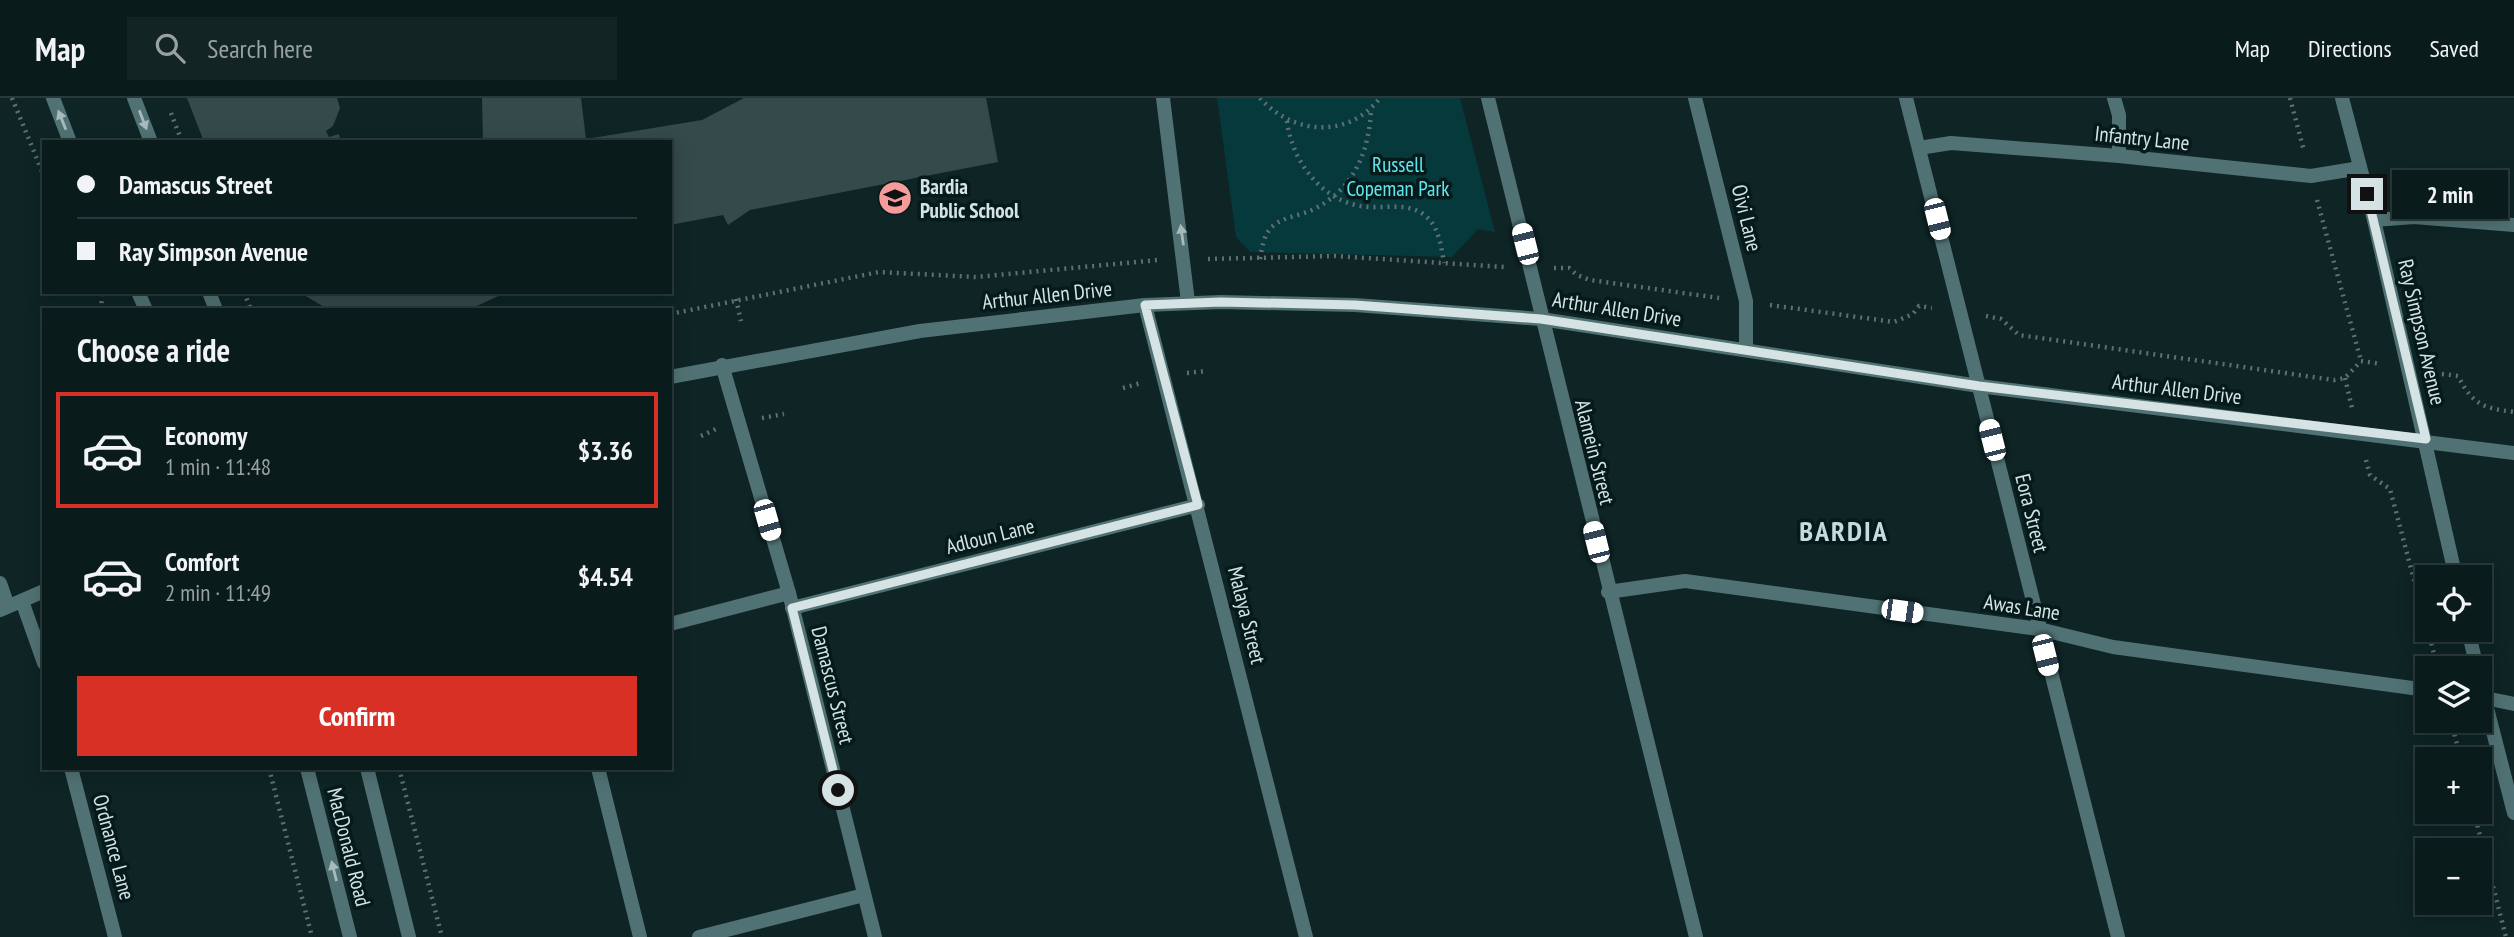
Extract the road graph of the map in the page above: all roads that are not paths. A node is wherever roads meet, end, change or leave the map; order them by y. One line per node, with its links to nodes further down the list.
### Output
1 (53, 98): 9 (street, one-way to 1)
2 (134, 98): 10 (street, one-way to 10)
3 (1163, 98): 16 (street, one-way to 3)
4 (1488, 98): 18 (street, Alamein Street)
5 (1695, 98): 19 (street, Oivi Lane)
6 (1906, 98): 11 (street, Eora Street)
7 (2114, 98): 12 (street)
8 (2342, 98): 13 (street, Ray Simpson Avenue)
9 (70, 140)
10 (150, 140)
11 (1919, 148): 12 (street, Infantry Lane); 22 (street, Eora Street)
12 (2119, 156): 13 (street, Infantry Lane)
13 (2361, 168): 14 (street, Ray Simpson Avenue)
14 (2374, 220): 15 (street); 23 (street, Ray Simpson Avenue)
15 (2514, 225)
16 (1188, 302): 17 (street, Arthur Allen Drive); 18 (street, Arthur Allen Drive)
17 (1145, 305): 20 (street, Arthur Allen Drive); 25 (street, Malaya Street)
18 (1541, 319): 19 (street, Arthur Allen Drive); 28 (street, Alamein Street)
19 (1746, 350): 22 (street, Arthur Allen Drive)
20 (722, 365): 21 (street, Arthur Allen Drive); 30 (street, Damascus Street)
21 (672, 377)
22 (1979, 386): 23 (street, Arthur Allen Drive); 33 (street, Eora Street)
23 (2426, 439): 24 (street, Arthur Allen Drive); 26 (street, Ray Simpson Avenue)
24 (2514, 453)
25 (1198, 505): 30 (street, Adloun Lane); 51 (street, Malaya Street)
26 (2453, 565)
27 (0, 583): 31 (street)
28 (1608, 592): 33 (street, Awas Lane); 52 (street, Alamein Street)
29 (42, 593): 31 (street)
30 (790, 601): 32 (street, Adloun Lane); 44 (street, Damascus Street)
31 (10, 605): 34 (street)
32 (672, 624)
33 (2039, 629): 35 (street, Awas Lane); 53 (street, Eora Street)
34 (42, 660)
35 (2415, 688)
36 (2492, 700): 37 (street)
37 (2514, 704)
38 (2492, 733): 43 (street)
39 (72, 770): 45 (street, Ordnance Lane)
40 (308, 770): 46 (street, MacDonald Road, one-way to 40)
41 (367, 770): 47 (street, MacDonald Road)
42 (598, 770): 48 (street)
43 (2514, 813)
44 (864, 895): 49 (street); 50 (street, Damascus Street)
45 (116, 937)
46 (351, 937)
47 (409, 937)
48 (640, 937)
49 (699, 937)
50 (875, 937)
51 (1306, 937)
52 (1696, 937)
53 (2118, 937)

